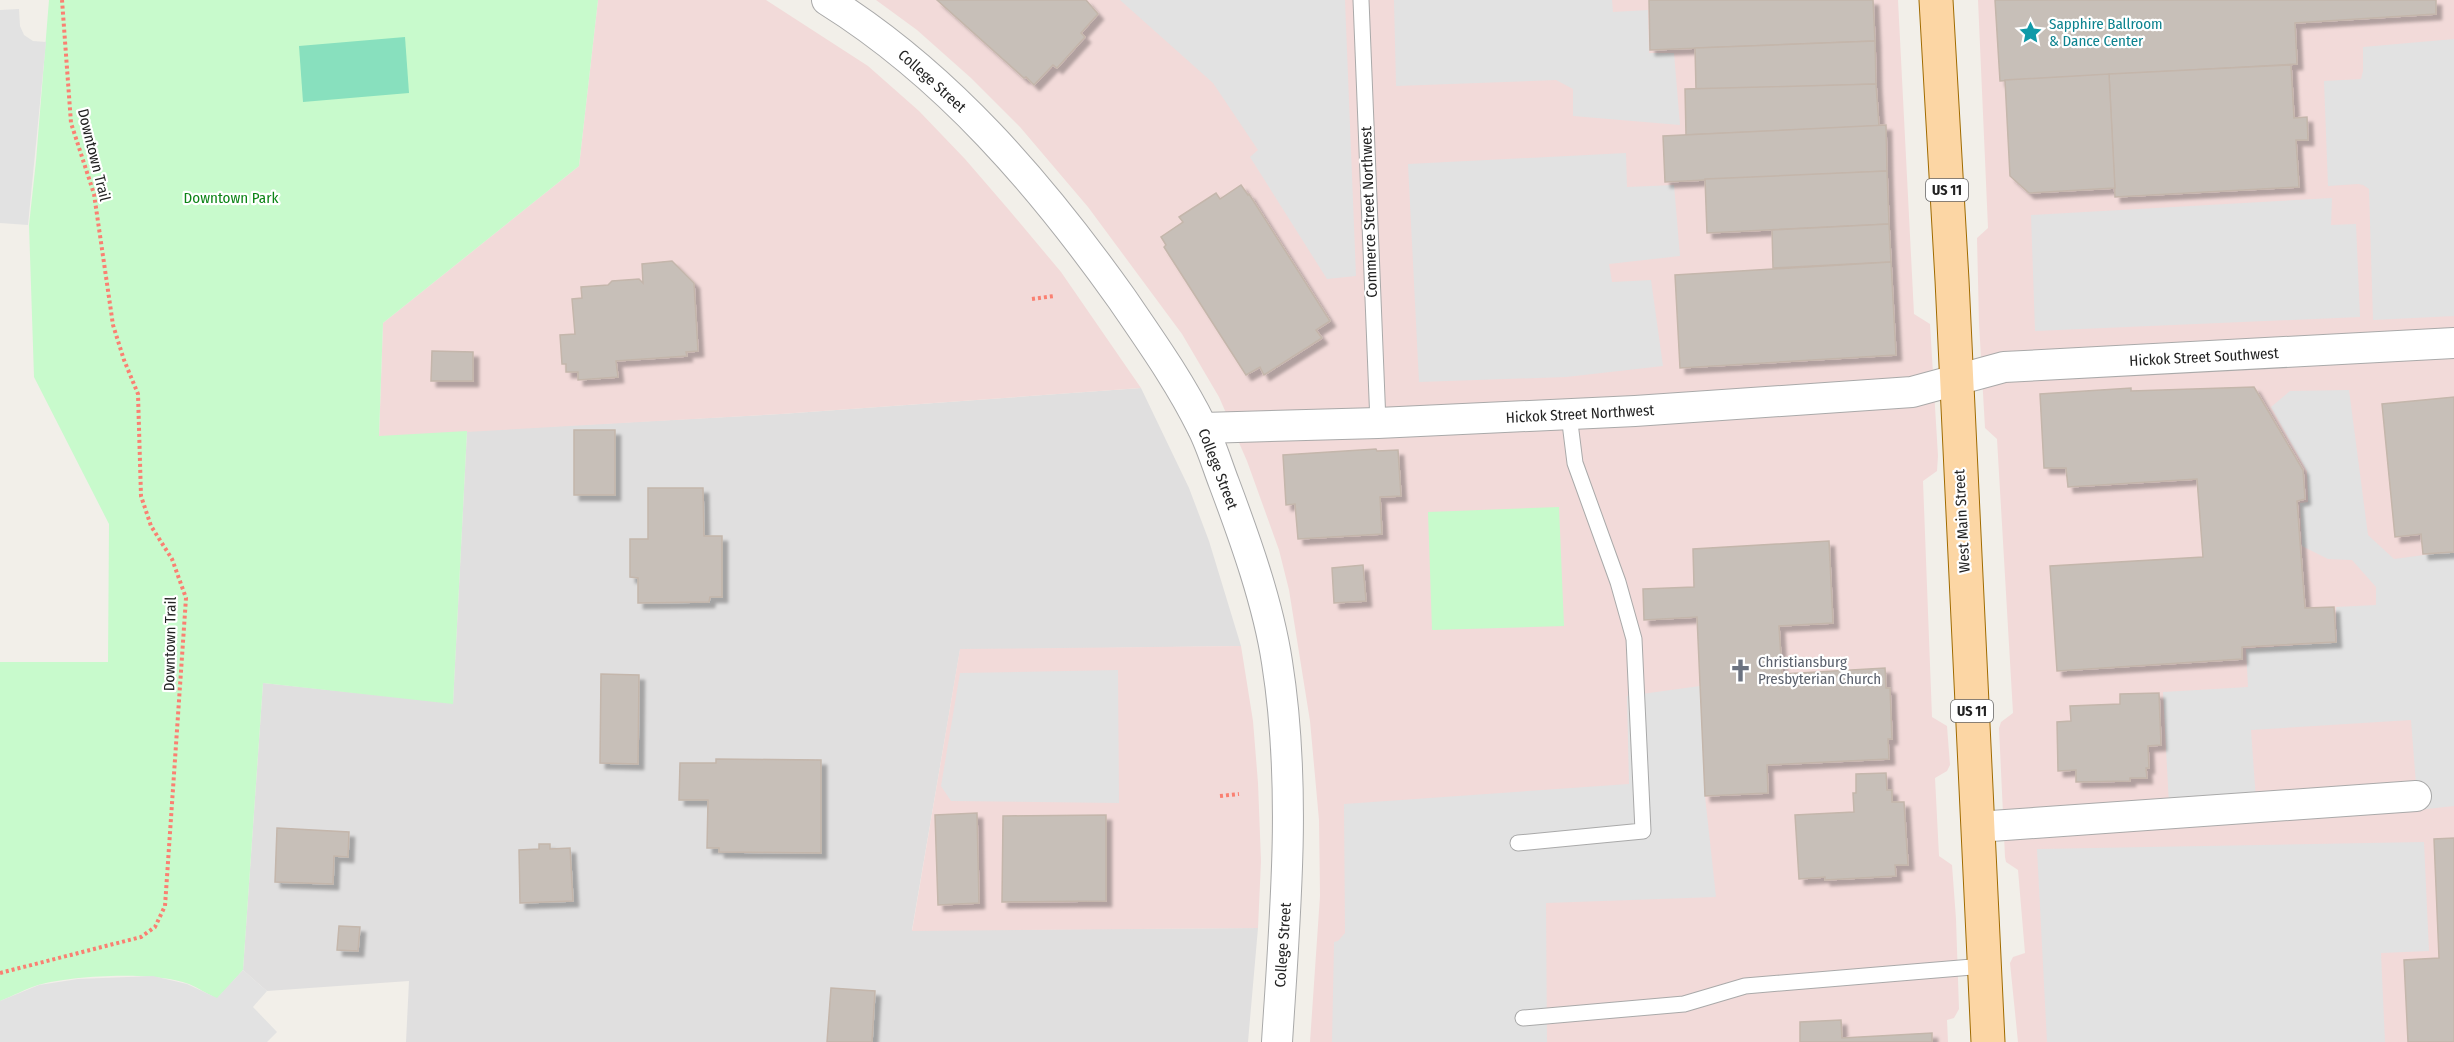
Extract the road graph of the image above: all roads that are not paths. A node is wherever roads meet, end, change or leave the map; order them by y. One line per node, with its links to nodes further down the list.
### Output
1 (827, 0): 8 (street, College Street)
2 (1361, 0): 7 (lane, Commerce Street Northwest)
3 (1935, 0): 5 (main road, West Main Street / US 11)
4 (2454, 343): 5 (street, Hickok Street Southwest)
5 (1955, 380): 6 (street, Hickok Street Northwest); 10 (main road, West Main Street / US 11)
6 (1569, 415): 7 (street, Hickok Street Northwest); 11 (lane)
7 (1378, 423): 8 (street, Hickok Street Northwest)
8 (1203, 428): 14 (street, College Street)
9 (2416, 796): 10 (street)
10 (1977, 827): 12 (main road, West Main Street / US 11)
11 (1518, 843)
12 (1984, 966): 13 (lane); 15 (main road, West Main Street / US 11)
13 (1523, 1018)
14 (1277, 1042)
15 (1988, 1042)

